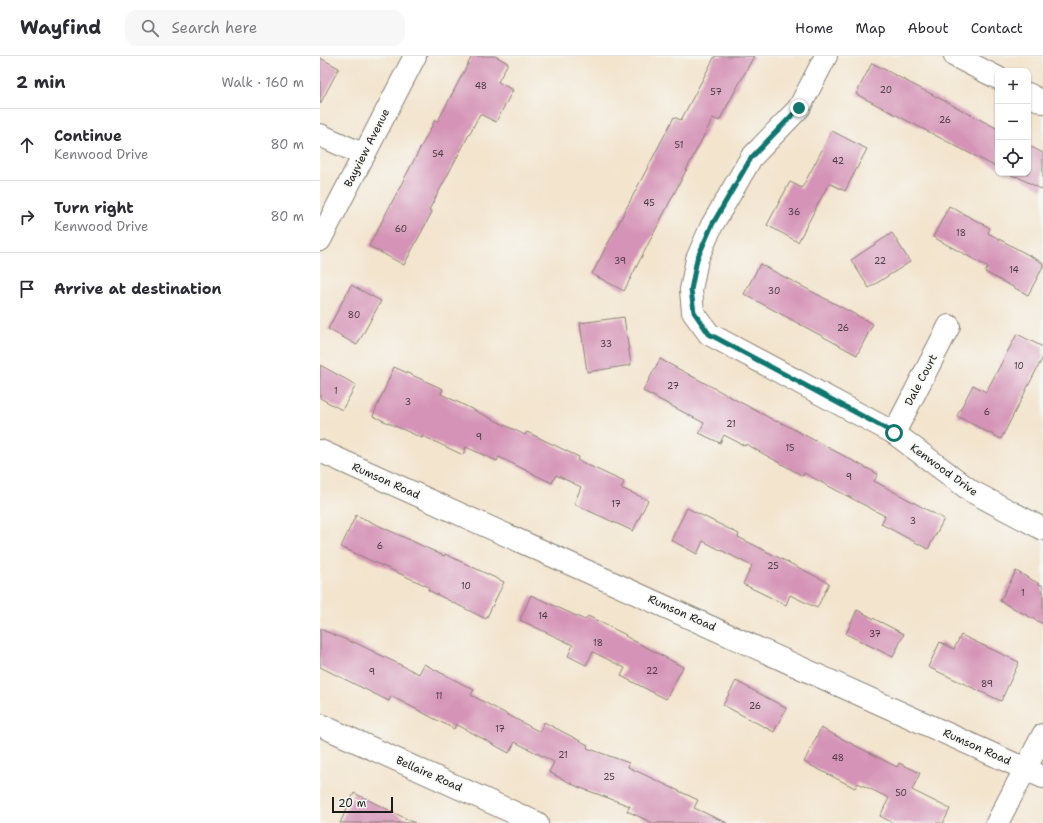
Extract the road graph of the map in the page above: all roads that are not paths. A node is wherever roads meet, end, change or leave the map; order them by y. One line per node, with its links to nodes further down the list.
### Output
1 (415, 56): 8 (street, Bayview Avenue)
2 (826, 56): 11 (street, Kenwood Drive)
3 (955, 56): 4 (street)
4 (995, 76)
5 (1031, 96): 6 (street)
6 (1043, 102)
7 (320, 135): 8 (street)
8 (364, 155): 9 (street, Bayview Avenue)
9 (320, 240)
10 (949, 326): 11 (street, Dale Court)
11 (894, 433): 13 (street, Kenwood Drive)
12 (320, 451): 16 (street, Rumson Road)
13 (1043, 529)
14 (320, 725): 17 (street, Bellaire Road)
15 (1043, 735): 16 (street)
16 (1034, 773): 18 (street)
17 (537, 823)
18 (997, 823)

